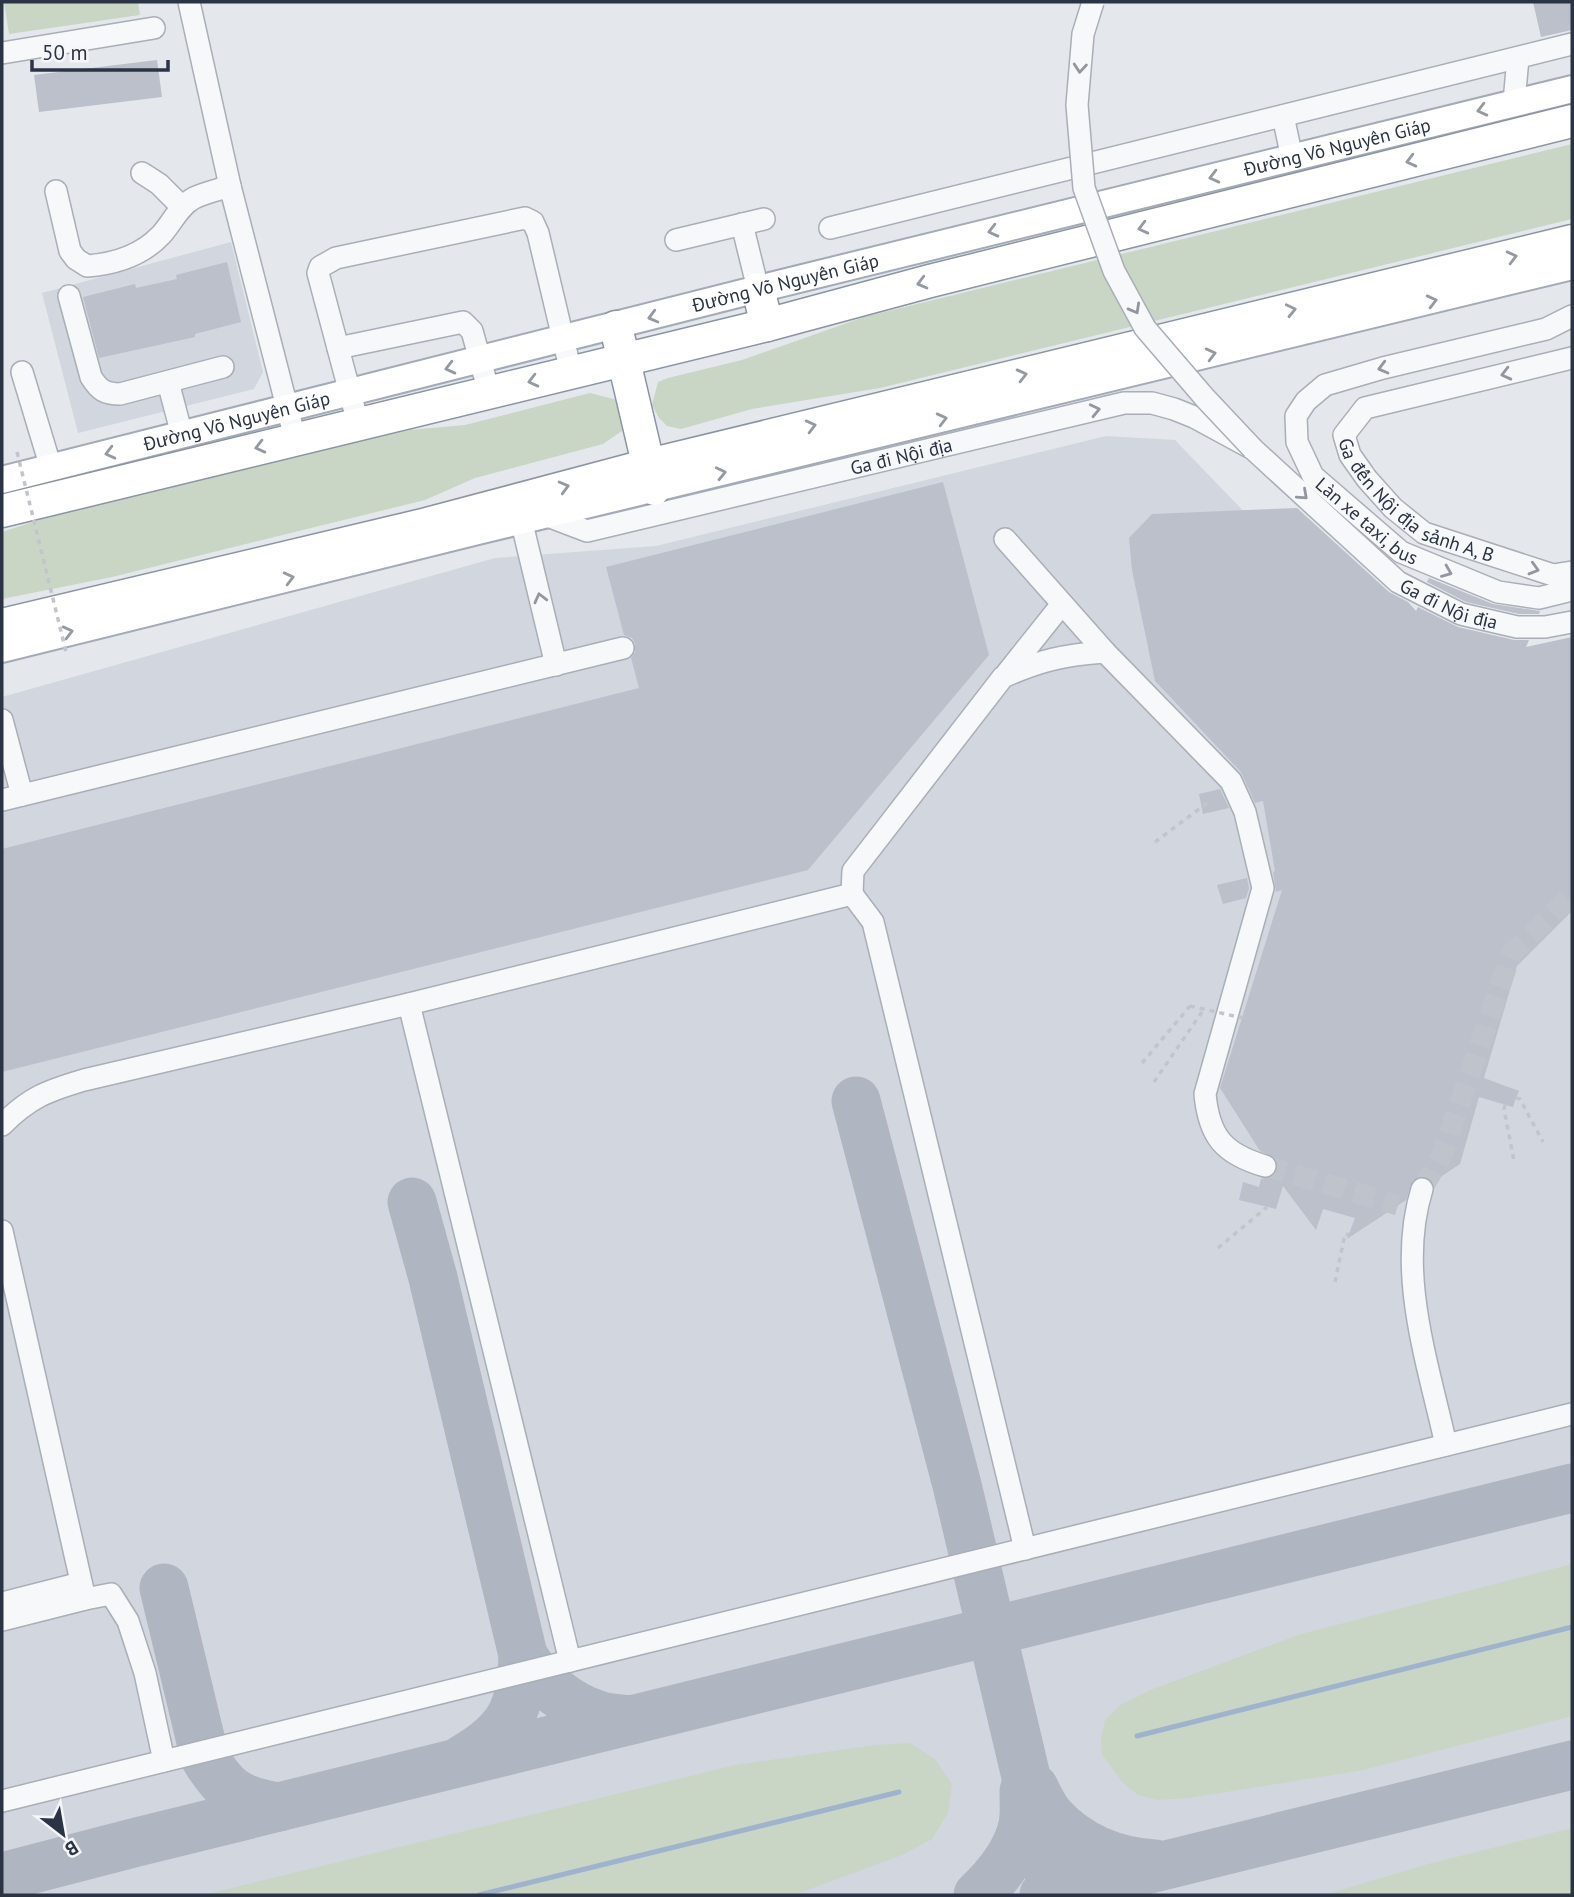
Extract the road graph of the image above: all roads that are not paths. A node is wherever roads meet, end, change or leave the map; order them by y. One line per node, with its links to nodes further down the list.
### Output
1 (189, 2): 13 (lane)
2 (1093, 2): 43 (lane, Ga đi Nội địa, one-way to 43, bridge)
3 (154, 28): 5 (lane)
4 (1572, 44): 6 (lane)
5 (2, 53)
6 (1518, 58): 8 (lane); 9 (lane)
7 (1572, 89): 8 (main road, Đường Võ Nguyên Giáp)
8 (1514, 102): 11 (main road, Đường Võ Nguyên Giáp, one-way to 11)
9 (1283, 116): 11 (lane); 18 (lane)
10 (1572, 121): 25 (highway, Đường Võ Nguyên Giáp, one-way to 25)
11 (1292, 158): 22 (main road, Đường Võ Nguyên Giáp, one-way to 22)
12 (142, 173): 15 (lane)
13 (230, 186): 15 (lane); 39 (lane)
14 (56, 191): 15 (lane)
15 (182, 207)
16 (764, 219): 17 (lane)
17 (742, 224): 19 (lane); 22 (lane)
18 (830, 228)
19 (676, 240)
20 (1572, 242): 38 (highway, one-way to 20)
21 (1572, 267): 41 (main road, one-way to 21)
22 (758, 289): 25 (highway); 26 (main road, Đường Võ Nguyên Giáp, one-way to 26)
23 (69, 296): 35 (lane)
24 (1572, 316): 53 (lane, Làn xe taxi, bus, one-way to 53)
25 (767, 325): 30 (highway, Đường Võ Nguyên Giáp)
26 (616, 327): 27 (main road, Đường Võ Nguyên Giáp); 30 (highway)
27 (563, 339): 28 (lane); 31 (main road, Đường Võ Nguyên Giáp); 34 (lane)
28 (338, 348): 31 (lane); 37 (lane)
29 (1572, 358): 52 (lane, Ga đến Nội địa sảnh A, B, one-way to 52)
30 (623, 359): 34 (highway, Đường Võ Nguyên Giáp); 45 (highway)
31 (480, 360): 36 (lane); 37 (main road, Đường Võ Nguyên Giáp, one-way to 37)
32 (223, 367): 35 (lane)
33 (22, 372): 44 (lane)
34 (571, 372): 36 (highway, Đường Võ Nguyên Giáp, one-way to 36)
35 (168, 382): 42 (lane)
36 (489, 392): 40 (highway, Đường Võ Nguyên Giáp)
37 (349, 393): 39 (main road, Đường Võ Nguyên Giáp); 40 (lane)
38 (851, 416): 41 (main road); 45 (highway, one-way to 38)
39 (291, 423): 40 (highway, Đường Võ Nguyên Giáp); 42 (main road, Đường Võ Nguyên Giáp); 47 (highway, Đường Võ Nguyên Giáp, one-way to 47)
40 (358, 424)
41 (881, 434): 45 (main road, one-way to 41)
42 (182, 435): 44 (main road, Đường Võ Nguyên Giáp, one-way to 44)
43 (1252, 449): 48 (lane, Ga đi Nội địa, one-way to 43); 55 (lane, Ga đi Nội địa, one-way to 55)
44 (51, 468): 46 (main road, Đường Võ Nguyên Giáp)
45 (652, 477): 48 (highway, one-way to 45)
46 (2, 480)
47 (2, 511)
48 (527, 512): 49 (highway); 50 (main road); 60 (lane, one-way to 48)
49 (427, 524): 50 (main road); 56 (highway)
50 (478, 531): 58 (main road, one-way to 50)
51 (1005, 539): 54 (lane)
52 (1572, 572)
53 (1572, 590)
54 (1062, 604): 59 (lane); 61 (lane)
55 (1572, 622)
56 (2, 625)
57 (623, 648): 60 (lane)
58 (2, 649)
59 (1105, 652): 61 (lane); 67 (lane)
60 (556, 665): 63 (lane)
61 (1003, 677): 64 (lane)
62 (2, 720): 63 (lane)
63 (12, 798)
64 (852, 894): 65 (lane); 72 (lane)
65 (409, 1003): 66 (lane); 76 (lane)
66 (2, 1125)
67 (1265, 1166)
68 (1422, 1189): 71 (lane)
69 (2, 1231): 73 (lane)
70 (1572, 1414): 71 (lane)
71 (1446, 1445): 72 (lane)
72 (1025, 1549): 76 (lane)
73 (83, 1591): 74 (lane); 75 (lane); 77 (lane)
74 (2, 1602)
75 (2, 1620)
76 (570, 1661): 77 (lane)
77 (164, 1761): 78 (lane)
78 (2, 1801)

